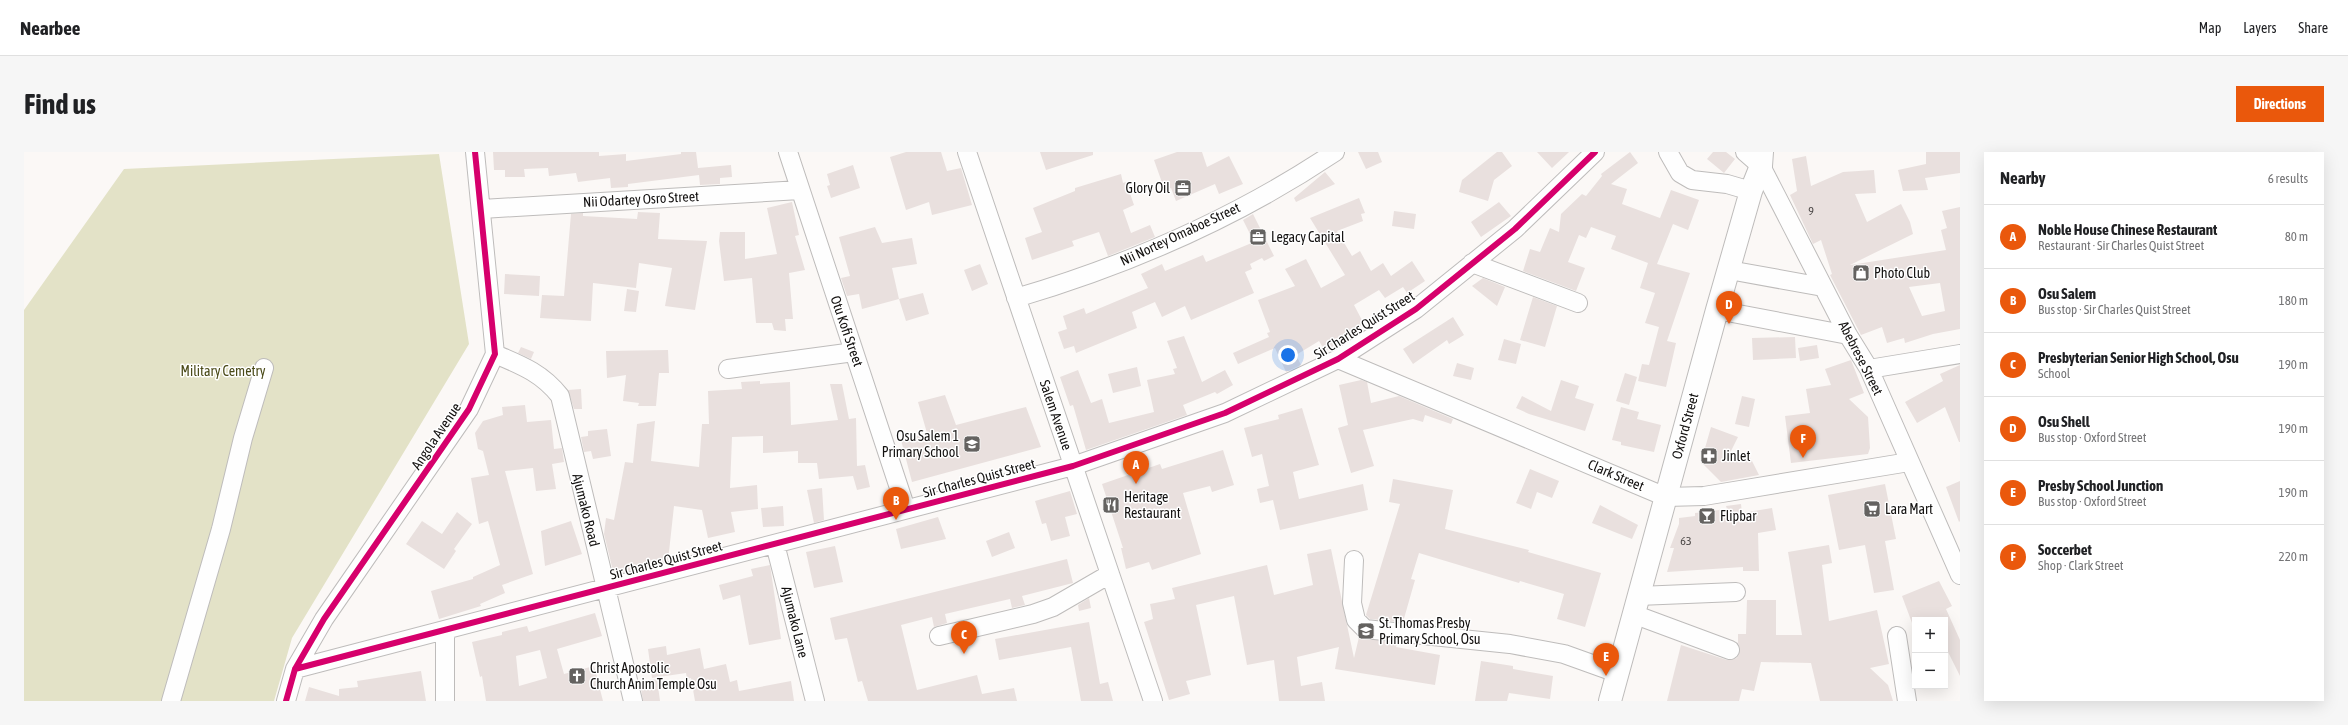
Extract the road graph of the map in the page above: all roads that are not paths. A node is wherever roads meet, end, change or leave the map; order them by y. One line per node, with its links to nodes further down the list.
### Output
1 (475, 152): 10 (street, Angola Avenue)
2 (788, 152): 8 (street, Otu Kofi Street)
3 (967, 152): 14 (street, Salem Avenue)
4 (1335, 152): 14 (street, Nii Nortey Omaboe Street)
5 (1595, 152): 11 (street, Sir Charles Quist Street)
6 (1668, 152): 9 (street)
7 (1756, 157): 9 (main road, Oxford Street); 13 (street, Abebrese Street)
8 (800, 190): 10 (street, Nii Odartey Osro Street); 18 (street, Otu Kofi Street)
9 (1751, 191): 12 (main road, Oxford Street)
10 (482, 209): 19 (street, Angola Avenue)
11 (1472, 263): 15 (street); 21 (street, Sir Charles Quist Street)
12 (1729, 270): 13 (street); 16 (main road, Oxford Street)
13 (1823, 286): 17 (street, Abebrese Street)
14 (1016, 298): 26 (street, Salem Avenue)
15 (1578, 303)
16 (1717, 310): 17 (street); 27 (main road, Oxford Street)
17 (1848, 335): 24 (street, Abebrese Street)
18 (854, 352): 23 (street); 28 (street, Otu Kofi Street)
19 (495, 354): 33 (street, Ajumako Road); 40 (street, Angola Avenue)
20 (1960, 354): 24 (street)
21 (1338, 359): 26 (street, Sir Charles Quist Street); 27 (street, Clark Street)
22 (264, 368): 42 (street)
23 (728, 369)
24 (1869, 369): 25 (street, Abebrese Street)
25 (1909, 462): 27 (street, Clark Street); 32 (street, Abebrese Street)
26 (1074, 466): 28 (street, Sir Charles Quist Street); 31 (street, Salem Avenue)
27 (1666, 497): 35 (main road, Oxford Street)
28 (906, 509): 29 (street, Sir Charles Quist Street)
29 (775, 544): 33 (street, Sir Charles Quist Street); 46 (street, Ajumako Lane)
30 (1354, 560): 41 (street)
31 (1110, 574): 37 (street); 47 (street, Salem Avenue)
32 (1960, 575)
33 (605, 588): 36 (street, Sir Charles Quist Street); 45 (street, Ajumako Road)
34 (1736, 592): 35 (street)
35 (1636, 605): 39 (street); 41 (main road, Oxford Street)
36 (445, 631): 40 (street, Sir Charles Quist Street); 44 (street)
37 (939, 636)
38 (1897, 636): 49 (street)
39 (1730, 650)
40 (295, 669): 43 (street, Angola Avenue)
41 (1617, 673): 48 (main road, Oxford Street)
42 (171, 701)
43 (286, 701)
44 (445, 701)
45 (633, 701)
46 (815, 701)
47 (1153, 701)
48 (1610, 701)
49 (1907, 701)

